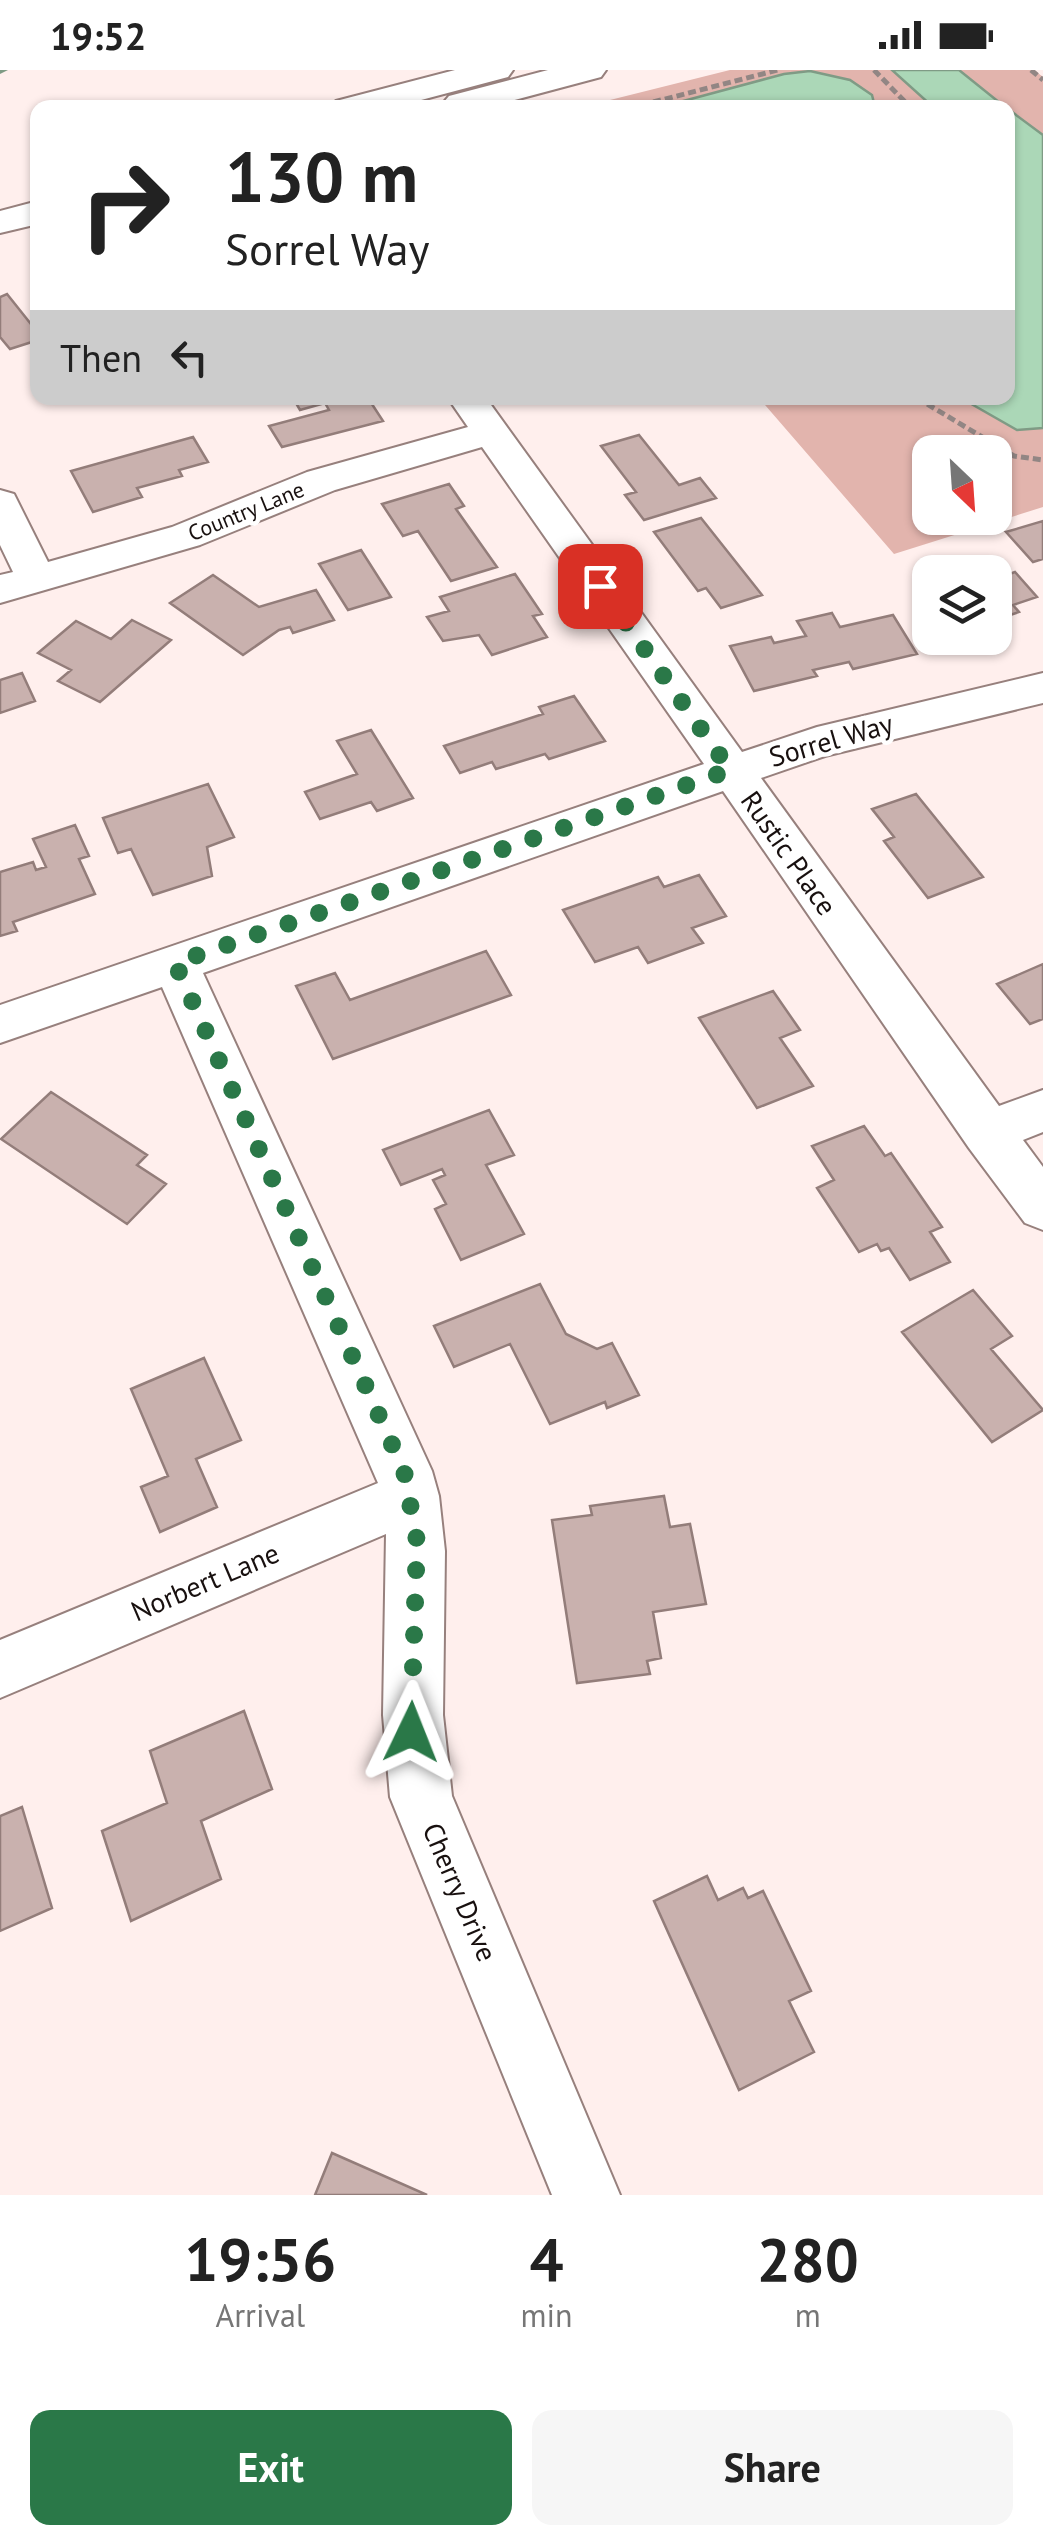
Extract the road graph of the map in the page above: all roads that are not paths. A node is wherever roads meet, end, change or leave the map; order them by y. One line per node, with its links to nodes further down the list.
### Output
1 (496, 70): 3 (highway)
2 (590, 70): 4 (highway)
3 (379, 100)
4 (475, 100)
5 (30, 188): 6 (highway)
6 (0, 196)
7 (30, 214): 8 (highway)
8 (0, 222)
9 (479, 415): 11 (street, Country Lane); 13 (street, Rustic Place)
10 (0, 503): 11 (street)
11 (18, 584)
12 (1043, 688): 13 (street, Sorrel Way)
13 (730, 770): 14 (street, Sorrel Way); 17 (street, Rustic Place)
14 (175, 963): 15 (street, Sorrel Way); 19 (street, Cherry Drive)
15 (0, 1024)
16 (1043, 1110): 17 (street)
17 (988, 1132): 18 (street, Rustic Place)
18 (1043, 1208)
19 (411, 1496): 20 (street, Norbert Lane); 21 (street, Cherry Drive)
20 (0, 1669)
21 (586, 2195)

